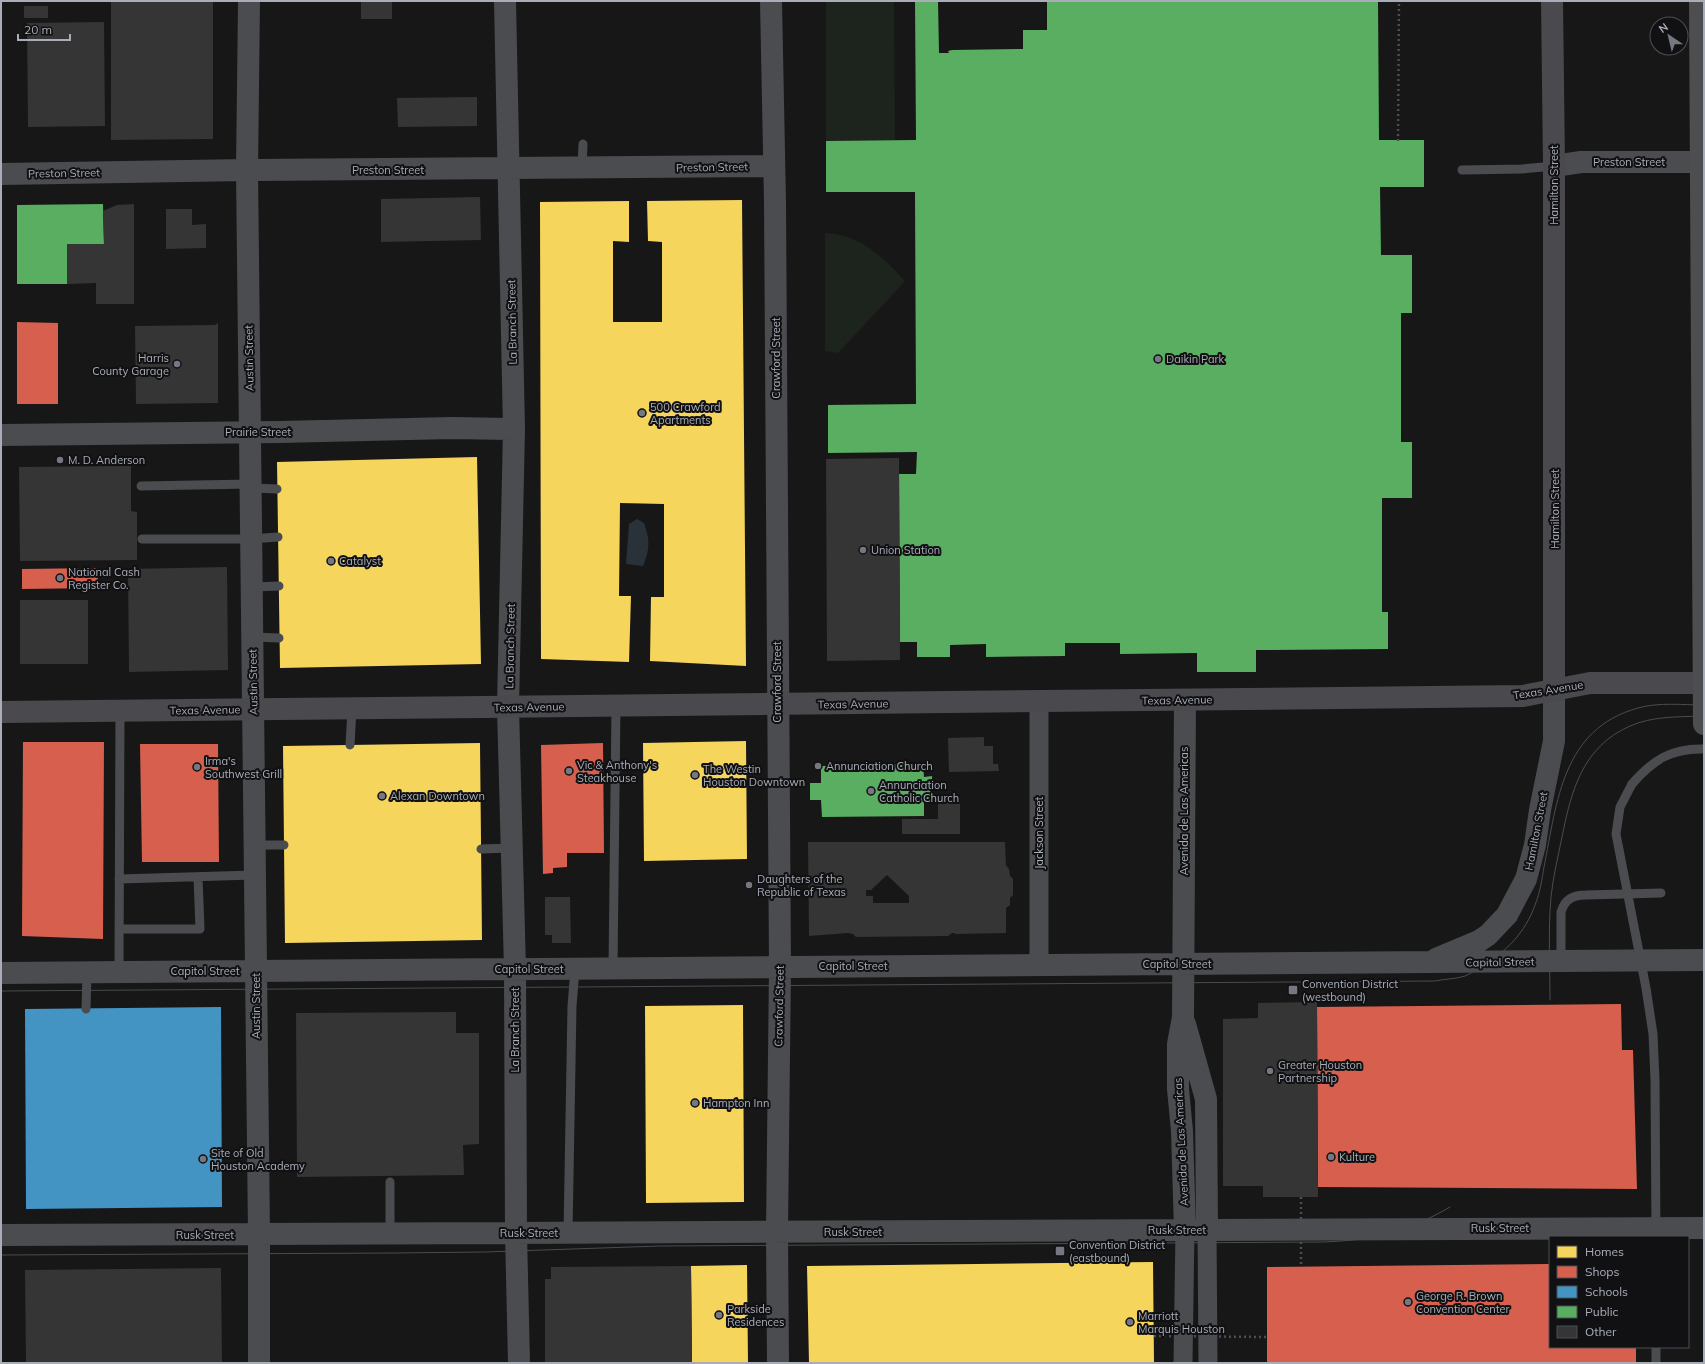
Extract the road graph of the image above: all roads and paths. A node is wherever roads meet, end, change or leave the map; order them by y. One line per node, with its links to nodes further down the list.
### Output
1 (249, 1): 14 (street, Austin Street)
2 (506, 1): 13 (street, La Branch Street)
3 (771, 1): 10 (street, Crawford Street)
4 (1399, 1): 7 (path)
5 (1552, 1): 11 (main road, Hamilton Street)
6 (1700, 1): 41 (highway, bridge)
7 (1398, 141)
8 (583, 144): 12 (lane)
9 (1704, 162): 11 (street, Preston Street)
10 (774, 166): 12 (street, Preston Street); 34 (street, Crawford Street)
11 (1554, 166): 15 (lane); 31 (main road, Hamilton Street)
12 (582, 168): 13 (street, Preston Street)
13 (510, 169): 14 (street, Preston Street); 17 (street, La Branch Street)
14 (247, 170): 16 (street, Preston Street); 18 (street, Austin Street)
15 (1462, 170)
16 (1, 174)
17 (514, 429): 18 (street, Prairie Street); 36 (street, La Branch Street)
18 (250, 432): 19 (street, Prairie Street); 21 (street, Austin Street)
19 (1, 435)
20 (142, 486): 21 (lane)
21 (251, 486): 22 (lane); 25 (street, Austin Street)
22 (277, 489)
23 (278, 537): 25 (lane)
24 (142, 539): 25 (lane)
25 (252, 539): 27 (street, Austin Street)
26 (279, 586): 27 (lane)
27 (252, 587): 28 (street, Austin Street)
28 (252, 637): 29 (lane); 38 (street, Austin Street)
29 (280, 638)
30 (1704, 683): 31 (main road, Texas Avenue)
31 (1554, 691): 32 (main road, Texas Avenue); 55 (street, Hamilton Street)
32 (1185, 700): 33 (main road, Texas Avenue); 56 (street, Avenida de Las Americas)
33 (1039, 702): 34 (main road, Texas Avenue); 57 (street, Jackson Street)
34 (777, 704): 35 (main road, Texas Avenue); 58 (street, Crawford Street)
35 (616, 706): 36 (main road, Texas Avenue); 59 (lane)
36 (508, 707): 37 (main road, Texas Avenue); 46 (street, La Branch Street)
37 (352, 709): 38 (main road, Texas Avenue); 42 (lane)
38 (253, 710): 39 (main road, Texas Avenue); 44 (street, Austin Street)
39 (120, 711): 40 (main road, Texas Avenue); 50 (lane)
40 (1, 712)
41 (1704, 724)
42 (350, 745)
43 (1704, 749): 79 (lane, bridge)
44 (255, 845): 45 (lane); 48 (street, Austin Street)
45 (284, 845)
46 (512, 848): 47 (lane); 60 (street, La Branch Street)
47 (481, 849)
48 (254, 875): 49 (lane); 62 (street, Austin Street)
49 (198, 877): 50 (lane); 52 (lane)
50 (119, 879): 52 (lane)
51 (1661, 893): 54 (lane)
52 (119, 929): 64 (lane)
53 (1704, 960): 54 (street, Capitol Street)
54 (1561, 961): 55 (street, Capitol Street)
55 (1428, 962): 56 (street, Capitol Street)
56 (1184, 964): 57 (street, Capitol Street); 67 (street, Avenida de Las Americas)
57 (1039, 965): 58 (street, Capitol Street)
58 (780, 967): 59 (street, Capitol Street); 73 (street, Crawford Street)
59 (613, 968): 61 (street, Capitol Street)
60 (515, 969): 61 (street, Capitol Street); 62 (street, Capitol Street); 74 (street, La Branch Street)
61 (575, 969): 75 (lane)
62 (256, 971): 64 (street, Capitol Street); 76 (street, Austin Street)
63 (87, 972): 64 (street, Capitol Street); 65 (street, Capitol Street); 66 (lane)
64 (119, 972)
65 (1, 973)
66 (86, 1008)
67 (1183, 1018): 71 (street, Avenida de Las Americas); 72 (street, Avenida de Las Americas)
68 (390, 1182): 77 (lane)
69 (1301, 1197): 80 (path, bridge)
70 (1704, 1228): 72 (street, Rusk Street)
71 (1185, 1230): 72 (street, Rusk Street); 73 (street, Rusk Street); 87 (street, Avenida de Las Americas)
72 (1207, 1230): 88 (street, Avenida de Las Americas)
73 (777, 1232): 75 (street, Rusk Street); 86 (street, Crawford Street)
74 (516, 1233): 75 (street, Rusk Street); 77 (street, Rusk Street); 85 (street, La Branch Street)
75 (568, 1233)
76 (259, 1234): 77 (street, Rusk Street); 78 (street, Rusk Street); 84 (street, Austin Street)
77 (390, 1234)
78 (1, 1236)
79 (1656, 1236)
80 (1301, 1267)
81 (1154, 1336): 82 (path, bridge)
82 (1267, 1337)
83 (1656, 1348): 89 (lane)
84 (259, 1363)
85 (519, 1363)
86 (778, 1363)
87 (1183, 1363)
88 (1208, 1363)
89 (1656, 1363)

